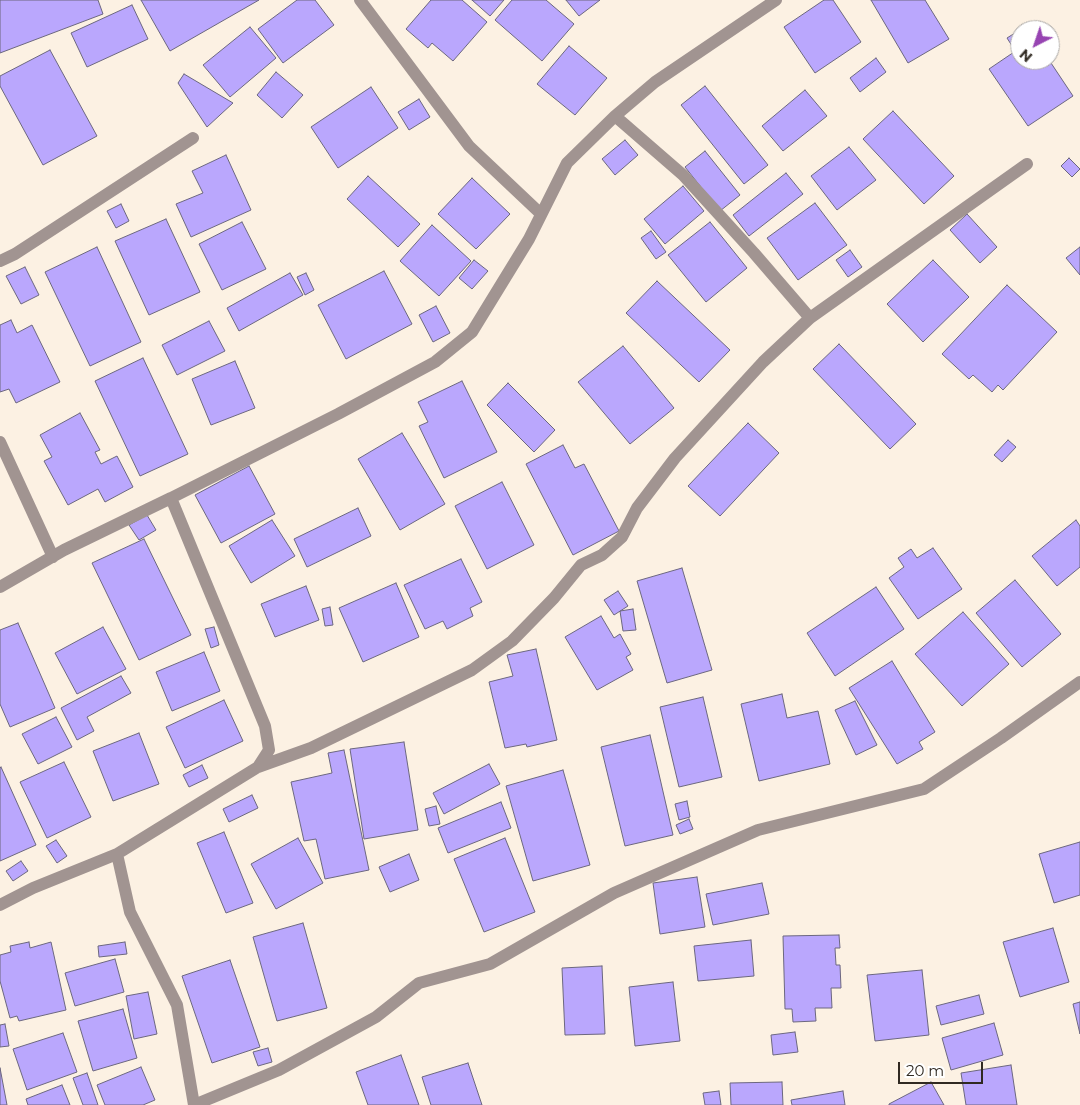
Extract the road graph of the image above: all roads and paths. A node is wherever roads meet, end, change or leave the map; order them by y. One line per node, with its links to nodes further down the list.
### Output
1 (360, 0): 6 (street)
2 (776, 0): 3 (street)
3 (614, 116): 6 (street); 8 (street)
4 (193, 138): 7 (street)
5 (1027, 164): 8 (street)
6 (541, 214): 10 (street)
7 (0, 261)
8 (810, 318): 14 (street)
9 (0, 442): 11 (street)
10 (171, 498): 11 (street); 14 (street)
11 (53, 557): 12 (street)
12 (0, 587)
13 (1080, 682): 17 (street)
14 (258, 767): 15 (street)
15 (117, 854): 16 (street); 17 (street)
16 (0, 905)
17 (194, 1105)

